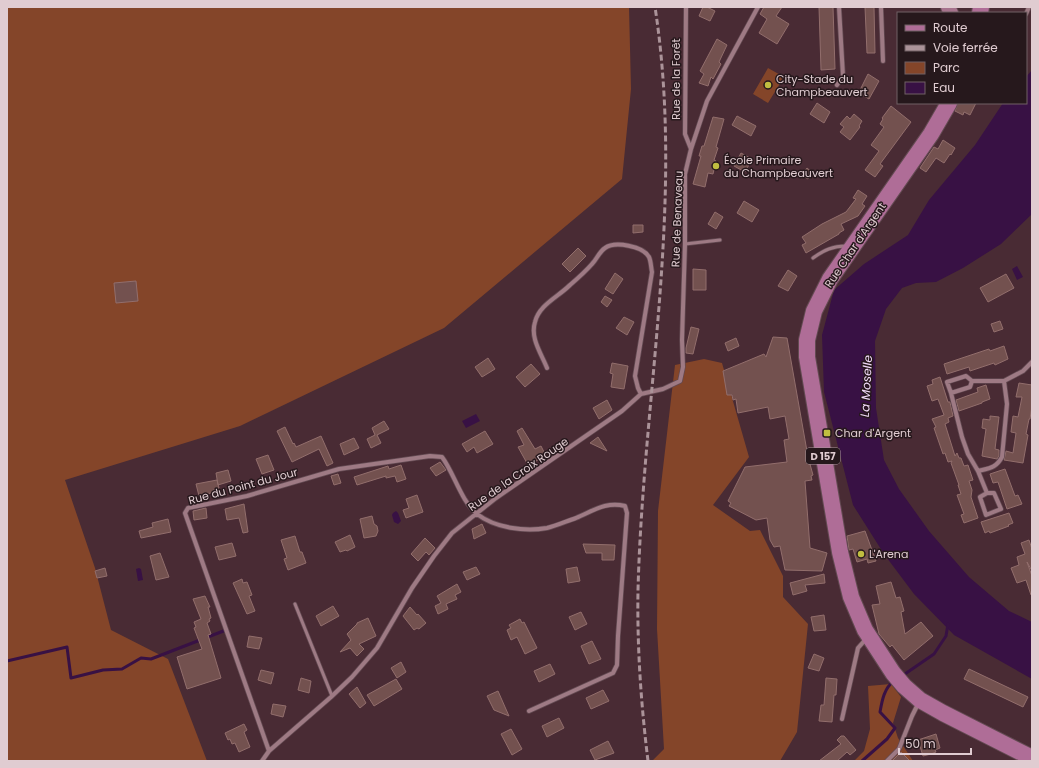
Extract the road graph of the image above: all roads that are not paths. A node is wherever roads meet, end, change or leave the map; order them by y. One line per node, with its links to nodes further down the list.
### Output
1 (686, 7): 8 (street, Rue de la Forêt)
2 (758, 7): 8 (street, Rue de Benaveau)
3 (839, 7): 6 (street)
4 (881, 7): 5 (street)
5 (883, 61)
6 (837, 85)
7 (948, 104): 11 (main road, Rue Char d'Argent / D 157)
8 (691, 149): 10 (street, Rue de Benaveau)
9 (720, 240): 10 (lane)
10 (685, 244): 18 (street, Rue de Benaveau)
11 (852, 248): 12 (lane); 23 (main road, Rue Char d'Argent / D 157)
12 (813, 258)
13 (1032, 362): 16 (street)
14 (547, 368): 18 (street)
15 (972, 381): 16 (street); 17 (street); 17 (street)
16 (1004, 381): 19 (street)
17 (951, 393): 19 (street)
18 (641, 394): 21 (street, Rue de la Croix Rouge)
19 (978, 471): 20 (street)
20 (987, 493): 20 (street)
21 (477, 514): 24 (street, Rue de la Croix Rouge); 26 (street); 28 (street, Rue du Point du Jour)
22 (295, 604): 24 (lane)
23 (868, 635): 25 (main road, Rue Char d'Argent / D 157); 27 (street)
24 (332, 696): 28 (street, Rue de la Croix Rouge)
25 (920, 700): 29 (main road, Rue Char d'Argent / D 157); 31 (street)
26 (529, 711)
27 (842, 719)
28 (269, 751): 30 (street, Rue de la Croix Rouge)
29 (1032, 758)
30 (262, 761)
31 (887, 761)

